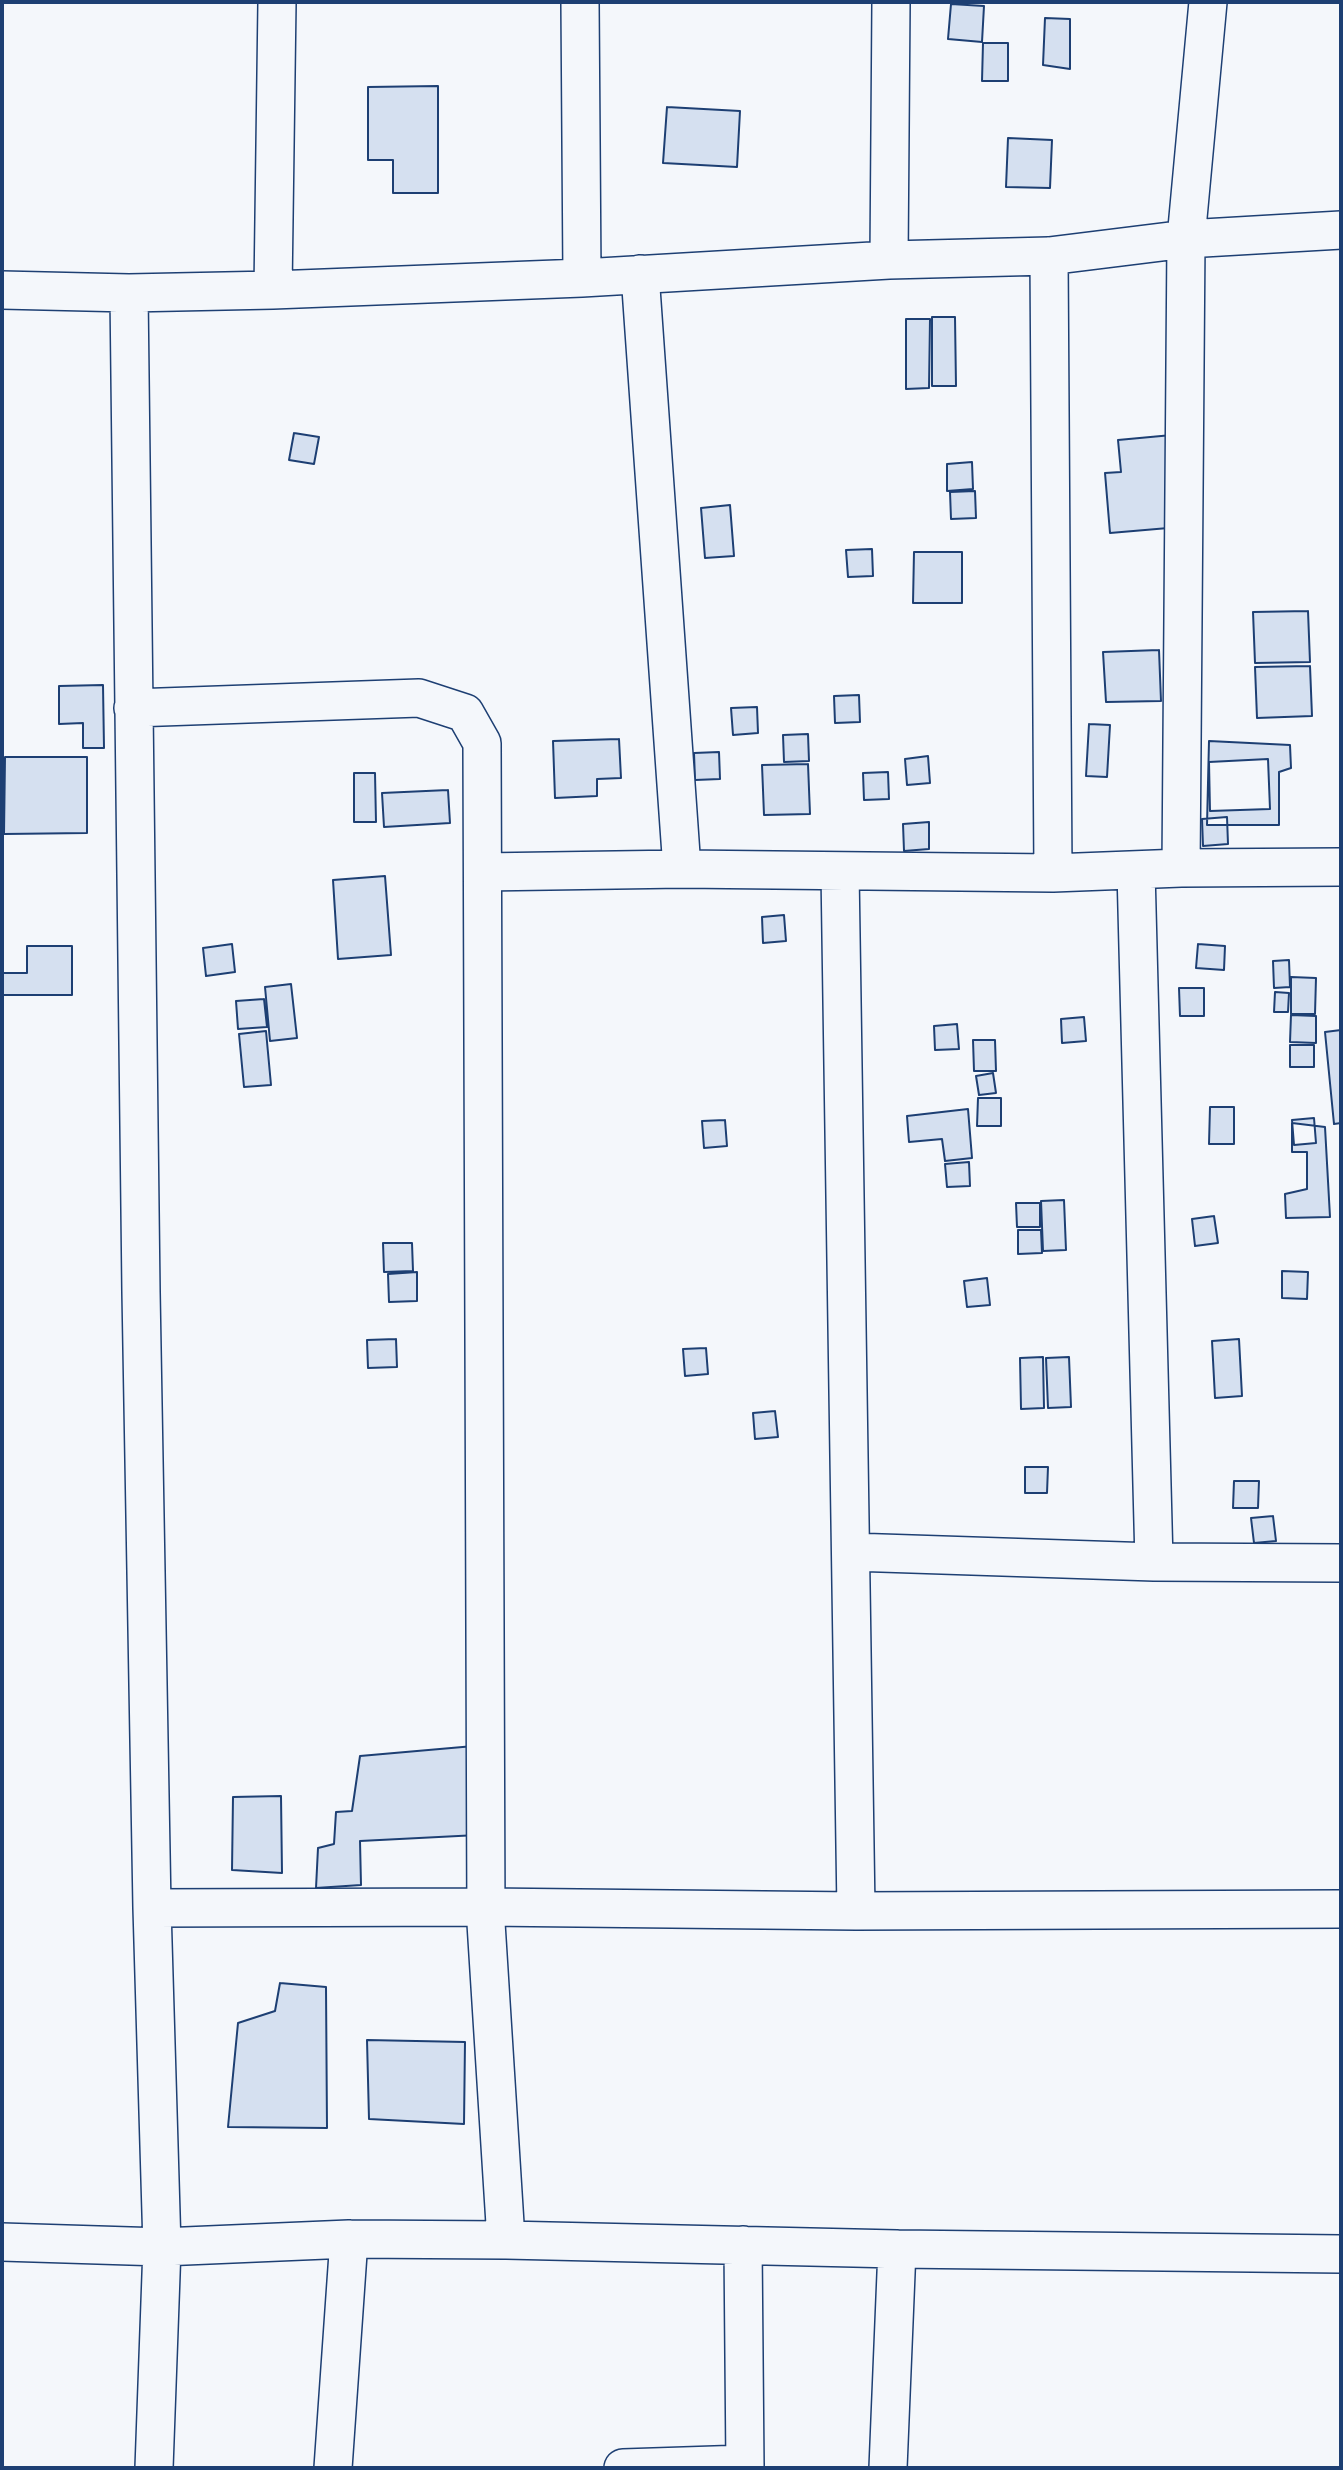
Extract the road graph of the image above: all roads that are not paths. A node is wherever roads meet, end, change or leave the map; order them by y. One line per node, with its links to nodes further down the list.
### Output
1 (277, 2): 12 (street)
2 (580, 2): 10 (street)
3 (891, 2): 8 (street)
4 (1209, 2): 6 (street)
5 (1341, 230): 6 (street)
6 (1186, 239): 7 (street); 16 (street)
7 (1049, 256): 8 (street); 21 (street)
8 (889, 260): 9 (street)
9 (640, 274): 10 (street); 17 (street)
10 (582, 278): 12 (street)
11 (2, 290): 13 (street)
12 (272, 290): 13 (street)
13 (129, 293): 14 (street)
14 (133, 708): 19 (street); 26 (street)
15 (1341, 867): 16 (street)
16 (1181, 868): 18 (street)
17 (682, 869): 19 (street); 20 (street)
18 (1136, 871): 21 (street); 23 (street)
19 (483, 872): 25 (street)
20 (840, 872): 21 (street); 22 (street)
21 (1053, 873)
22 (851, 1552): 23 (street); 28 (street)
23 (1154, 1562): 24 (street)
24 (1341, 1563)
25 (486, 1907): 26 (street); 28 (street); 30 (street)
26 (152, 1908): 33 (street)
27 (1341, 1909): 28 (street)
28 (856, 1911)
29 (349, 2239): 30 (street); 33 (street); 38 (street)
30 (506, 2240): 32 (street)
31 (2, 2242): 33 (street)
32 (743, 2245): 34 (street); 36 (street)
33 (162, 2247): 37 (street)
34 (897, 2249): 35 (street); 40 (street)
35 (1341, 2254)
36 (745, 2466): 39 (street)
37 (155, 2468)
38 (333, 2468)
39 (623, 2468)
40 (888, 2468)

